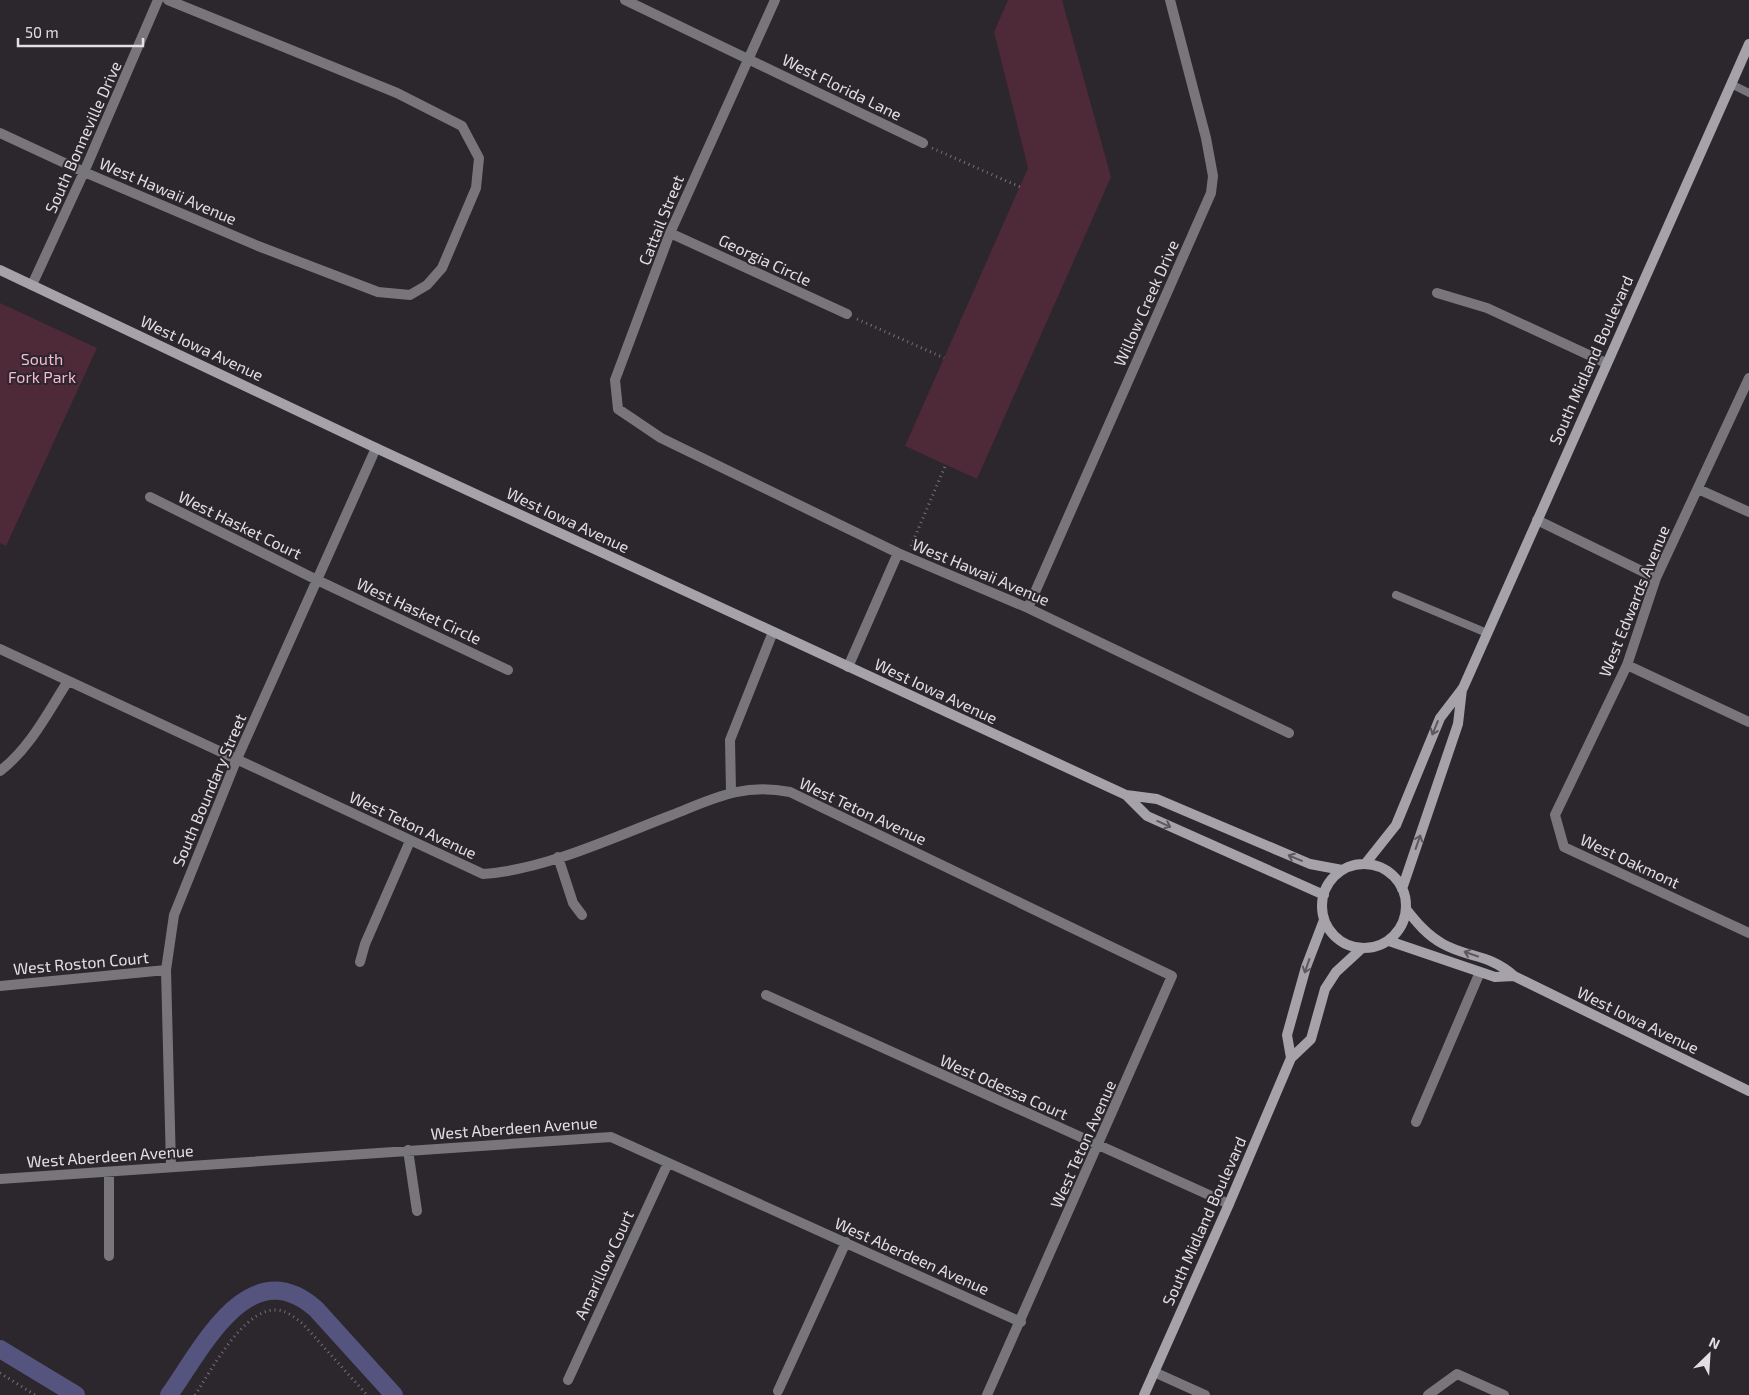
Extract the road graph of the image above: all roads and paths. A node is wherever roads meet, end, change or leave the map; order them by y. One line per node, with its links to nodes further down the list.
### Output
1 (158, 0): 12 (street, South Bonneville Drive)
2 (168, 0): 12 (street, West Hawaii Avenue)
3 (625, 0): 7 (street, West Florida Lane)
4 (775, 0): 7 (street, Cattail Street)
5 (1170, 0): 33 (street, Willow Creek Drive)
6 (1749, 44): 8 (street, South Midland Boulevard)
7 (748, 58): 11 (street, West Florida Lane); 14 (street, Cattail Street)
8 (1731, 84): 9 (lane); 20 (street, South Midland Boulevard)
9 (1749, 93)
10 (0, 133): 12 (street, West Hawaii Avenue)
11 (923, 143): 13 (path)
12 (84, 172): 16 (street, South Bonneville Drive)
13 (1020, 187)
14 (670, 233): 18 (street, Georgia Circle); 22 (street, Cattail Street)
15 (0, 270): 16 (street, West Iowa Avenue)
16 (32, 285): 23 (street, West Iowa Avenue)
17 (1437, 293): 20 (street)
18 (847, 314): 19 (path)
19 (944, 358)
20 (1606, 362): 28 (street, South Midland Boulevard)
21 (1749, 378): 25 (street, West Edwards Avenue)
22 (661, 438): 29 (street, West Hawaii Avenue)
23 (376, 448): 31 (street, South Boundary Street); 34 (street, West Iowa Avenue)
24 (946, 464): 29 (path)
25 (1698, 489): 27 (street); 30 (street, West Edwards Avenue)
26 (150, 497): 31 (street, West Hasket Court)
27 (1749, 512)
28 (1537, 520): 30 (street); 35 (street, South Midland Boulevard)
29 (902, 555): 33 (street, West Hawaii Avenue); 38 (street)
30 (1656, 578): 37 (street, West Edwards Avenue)
31 (317, 580): 39 (street, West Hasket Circle); 44 (street, South Boundary Street)
32 (1396, 595): 35 (lane)
33 (1028, 608): 43 (street, West Hawaii Avenue)
34 (773, 632): 38 (street, West Iowa Avenue); 47 (street)
35 (1487, 633): 41 (street, South Midland Boulevard)
36 (0, 649): 40 (street, West Teton Avenue)
37 (1627, 666): 42 (street); 46 (street, West Edwards Avenue)
38 (848, 667): 48 (street, West Iowa Avenue)
39 (508, 670)
40 (68, 681): 44 (street, West Teton Avenue); 45 (street)
41 (1463, 688): 51 (street, South Midland Boulevard, one-way to 51); 53 (street, South Midland Boulevard, one-way to 41)
42 (1749, 722)
43 (1289, 733)
44 (236, 761): 49 (street, West Teton Avenue); 62 (street, South Boundary Street)
45 (0, 771)
46 (1570, 780): 58 (street, West Oakmont)
47 (731, 792): 50 (street, West Teton Avenue); 70 (street, West Teton Avenue)
48 (1126, 795): 52 (street, West Iowa Avenue, one-way to 48); 54 (street, West Iowa Avenue, one-way to 54)
49 (410, 841): 50 (street, West Teton Avenue); 61 (street)
50 (558, 857): 56 (street)
51 (1365, 864): 52 (street); 53 (street)
52 (1342, 870): 54 (street)
53 (1402, 889): 55 (street)
54 (1324, 895): 57 (street)
55 (1406, 909): 59 (street); 64 (street, West Iowa Avenue, one-way to 55)
56 (582, 915)
57 (1324, 920): 60 (street); 67 (street, South Midland Boulevard, one-way to 67)
58 (1749, 933)
59 (1389, 941): 60 (street); 63 (street, West Iowa Avenue)
60 (1361, 948): 67 (street, South Midland Boulevard)
61 (360, 962)
62 (166, 970): 65 (street, West Roston Court); 73 (street, South Boundary Street)
63 (1480, 972): 64 (street, West Iowa Avenue); 69 (street)
64 (1514, 976): 68 (street, West Iowa Avenue)
65 (0, 986)
66 (766, 995): 70 (street, West Odessa Court)
67 (1291, 1058): 76 (street, South Midland Boulevard)
68 (1749, 1091)
69 (1416, 1122)
70 (1099, 1146): 76 (street, West Odessa Court); 80 (street, West Teton Avenue)
71 (408, 1150): 72 (street, West Aberdeen Avenue); 73 (street, West Aberdeen Avenue); 77 (street)
72 (668, 1162): 78 (street, West Aberdeen Avenue); 83 (street, Amarillow Court)
73 (170, 1166): 74 (street, West Aberdeen Avenue)
74 (109, 1172): 75 (street, West Aberdeen Avenue); 79 (street)
75 (0, 1179)
76 (1229, 1204): 81 (street, South Midland Boulevard)
77 (417, 1210)
78 (846, 1242): 80 (street, West Aberdeen Avenue); 84 (street)
79 (109, 1256)
80 (1021, 1322): 88 (street, West Teton Avenue)
81 (1154, 1372): 89 (street, South Midland Boulevard); 90 (street)
82 (0, 1373): 85 (path)
83 (568, 1380)
84 (778, 1391)
85 (35, 1395)
86 (195, 1395): 87 (path)
87 (367, 1395)
88 (987, 1395)
89 (1144, 1395)
90 (1205, 1395)
91 (1428, 1395): 92 (street)
92 (1504, 1395)

